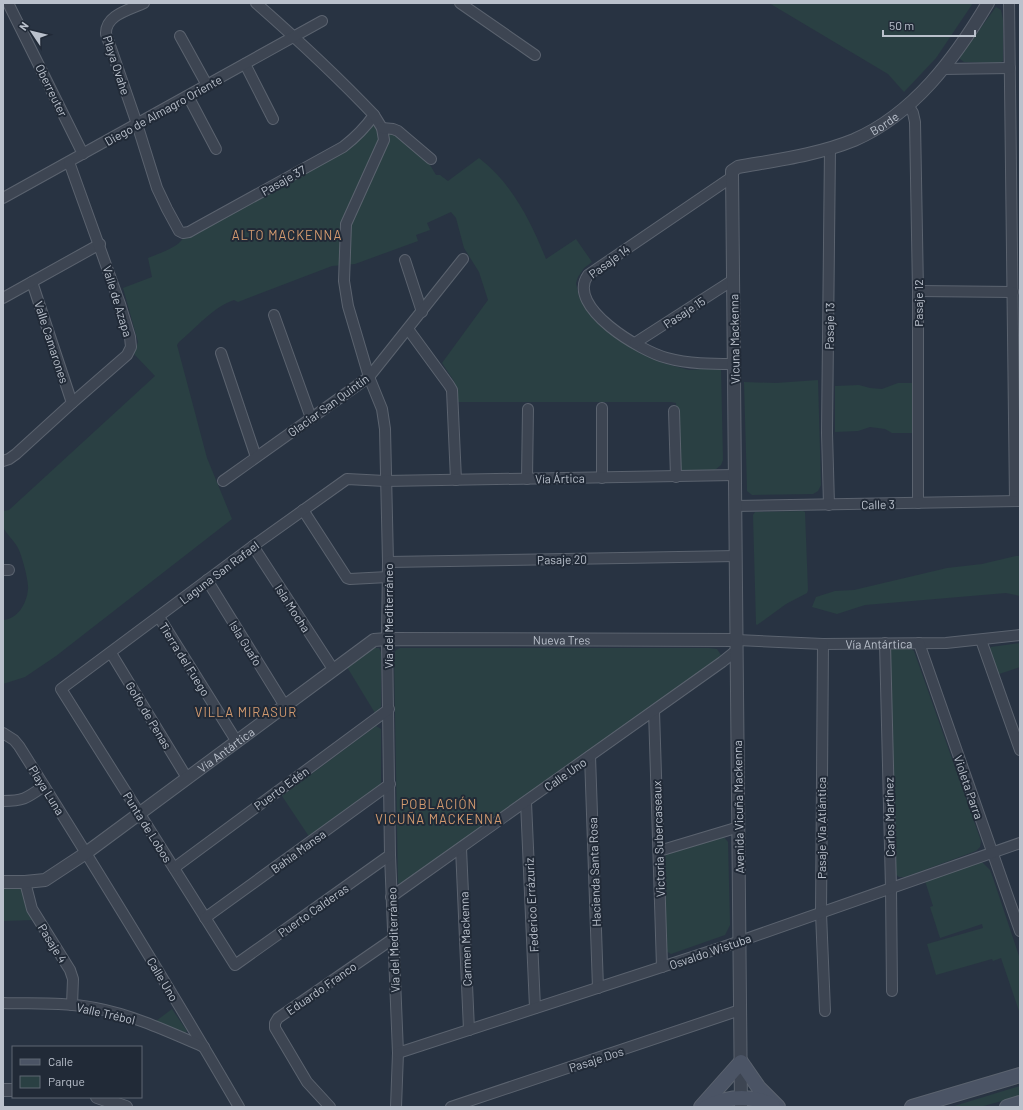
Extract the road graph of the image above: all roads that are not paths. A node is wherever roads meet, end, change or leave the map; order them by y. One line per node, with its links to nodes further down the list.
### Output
1 (144, 3): 19 (street, Playa Ovahe)
2 (256, 3): 9 (street)
3 (460, 3): 10 (street)
4 (988, 3): 13 (street, Borde)
5 (1009, 3): 12 (street)
6 (9, 5): 23 (street, Oberreuter)
7 (322, 21): 9 (street, Diego de Almagro Oriente)
8 (180, 36): 14 (street)
9 (295, 36): 11 (street, Diego de Almagro Oriente); 17 (street)
10 (535, 55)
11 (245, 64): 14 (street, Diego de Almagro Oriente); 18 (street)
12 (1010, 68): 13 (street); 25 (street)
13 (943, 69): 16 (street, Borde)
14 (207, 85): 15 (street, Diego de Almagro Oriente)
15 (188, 96): 19 (street, Diego de Almagro Oriente); 22 (street)
16 (908, 105): 21 (street, Borde); 35 (street, Pasaje 12)
17 (374, 115): 20 (street); 29 (street, Pasaje 37)
18 (273, 119)
19 (137, 124): 23 (street, Diego de Almagro Oriente); 29 (street, Playa Ovahe)
20 (382, 128): 24 (street); 44 (street, Vía del Mediterráneo)
21 (830, 148): 27 (street, Borde); 62 (street, Pasaje 13)
22 (216, 149)
23 (83, 154): 26 (street, Diego de Almagro Oriente)
24 (431, 159)
25 (1015, 159): 36 (street)
26 (69, 162): 28 (street, Diego de Almagro Oriente); 30 (street, Valle de Azapa)
27 (732, 174): 33 (street, Vicuna Mackenna); 41 (street, Pasaje 14)
28 (3, 198)
29 (183, 233)
30 (100, 244): 34 (street); 45 (street, Valle de Azapa)
31 (463, 259): 38 (street, Glaciar San Quintín)
32 (405, 260): 38 (street)
33 (733, 280): 41 (street, Pasaje 15); 43 (street, Vicuna Mackenna)
34 (32, 282): 37 (street); 45 (street, Valle Camarones)
35 (918, 291): 36 (street); 61 (street, Pasaje 12)
36 (1012, 292): 50 (street)
37 (3, 298)
38 (422, 312): 40 (street, Glaciar San Quintín)
39 (274, 315): 49 (street)
40 (408, 329): 44 (street, Glaciar San Quintín); 57 (street)
41 (635, 343): 43 (street, Pasaje 14)
42 (221, 353): 51 (street)
43 (734, 364): 53 (street, Vicuna Mackenna)
44 (368, 377): 49 (street, Glaciar San Quintín); 59 (street, Vía del Mediterráneo)
45 (72, 403): 52 (street, Valle de Azapa)
46 (602, 408): 55 (street)
47 (528, 410): 56 (street)
48 (674, 412): 54 (street)
49 (311, 418): 51 (street, Glaciar San Quintín)
50 (1017, 418): 60 (street)
51 (256, 457): 58 (street, Glaciar San Quintín)
52 (3, 461)
53 (735, 475): 54 (street, Vía Ártica); 63 (street, Vicuna Mackenna)
54 (676, 476): 55 (street, Vía Ártica)
55 (602, 478): 56 (street, Vía Ártica)
56 (527, 479): 57 (street, Vía Ártica)
57 (456, 480): 59 (street, Vía Ártica)
58 (223, 481)
59 (385, 481): 64 (street, Laguna San Rafael); 67 (street, Vía del Mediterráneo)
60 (1018, 501): 61 (street, Calle 3)
61 (918, 503): 62 (street, Calle 3)
62 (829, 505): 63 (street, Calle 3)
63 (735, 506): 66 (street, Avenida Vicuña Mackenna)
64 (303, 510): 65 (street, Laguna San Rafael); 68 (street)
65 (253, 546): 69 (street, Laguna San Rafael); 79 (street, Isla Mocha)
66 (736, 556): 67 (street, Pasaje 20); 77 (street, Avenida Vicuña Mackenna)
67 (388, 562): 68 (street, Vía del Mediterráneo)
68 (388, 577): 72 (street, Vía del Mediterráneo)
69 (207, 580): 70 (street, Laguna San Rafael); 81 (street, Isla Guafo)
70 (159, 617): 78 (street, Laguna San Rafael); 85 (street, Tierra del Fuego)
71 (1020, 635): 73 (street, Vía Antártica)
72 (387, 639): 77 (street, Nueva Tres); 79 (street, Vía Antártica); 82 (street, Vía del Mediterráneo)
73 (981, 640): 75 (street, Vía Antártica); 86 (street)
74 (885, 643): 75 (street, Vía Antártica); 76 (street, Vía Antártica); 104 (street, Carlos Martínez)
75 (919, 643): 99 (street, Violeta Parra)
76 (823, 644): 77 (street, Vía Antártica); 106 (street, Pasaje Via Atlántica)
77 (737, 645): 83 (street, Calle Uno); 94 (street, Avenida Vicuña Mackenna)
78 (111, 653): 80 (street, Laguna San Rafael); 88 (street, Golfo de Penas)
79 (333, 669): 81 (street, Vía Antártica)
80 (61, 689): 93 (street, Punta de Lobos)
81 (285, 706): 85 (street, Vía Antártica)
82 (389, 709): 89 (street, Vía del Mediterráneo); 101 (street, Puerto Edén)
83 (654, 711): 87 (street, Calle Uno); 97 (street, Victoria Subercaseaux)
84 (3, 732): 90 (street, Playa Luna)
85 (237, 742): 88 (street, Vía Antártica)
86 (1020, 750)
87 (590, 756): 92 (street, Calle Uno); 113 (street, Hacienda Santa Rosa)
88 (187, 778): 93 (street, Vía Antártica)
89 (390, 784): 100 (street, Vía del Mediterráneo); 107 (street, Bahía Mansa)
90 (44, 786): 91 (street); 98 (street, Playa Luna)
91 (3, 801)
92 (526, 802): 96 (street, Calle Uno); 117 (street, Federico Errázuriz)
93 (139, 812): 98 (street, Vía Antártica); 101 (street, Punta de Lobos)
94 (738, 827): 97 (street); 110 (street, Avenida Vicuña Mackenna)
95 (1020, 843): 99 (street, Osvaldo Wistuba)
96 (461, 848): 105 (street, Calle Uno); 120 (street, Carmen Mackenna)
97 (659, 851): 112 (street, Victoria Subercaseaux)
98 (86, 853): 103 (street, Vía Antártica); 121 (street, Calle Uno)
99 (992, 853): 104 (street, Osvaldo Wistuba); 108 (street, Violeta Parra)
100 (390, 856): 105 (street, Vía del Mediterráneo); 111 (street, Puerto Calderas)
101 (174, 868): 107 (street, Punta de Lobos)
102 (3, 882): 103 (street, Vía Antártica)
103 (26, 882): 116 (street, Pasaje 4)
104 (891, 888): 106 (street, Osvaldo Wistuba); 114 (street, Carlos Martínez)
105 (391, 897): 109 (street, Vía del Mediterráneo)
106 (821, 913): 110 (street, Osvaldo Wistuba); 119 (street, Pasaje Via Atlántica)
107 (206, 918): 111 (street, Punta de Lobos)
108 (1020, 931)
109 (394, 938): 122 (street, Vía del Mediterráneo); 130 (street, Eduardo Franco)
110 (740, 941): 112 (street, Osvaldo Wistuba); 118 (street, Avenida Vicuña Mackenna)
111 (236, 965)
112 (662, 967): 113 (street, Osvaldo Wistuba)
113 (598, 988): 117 (street, Osvaldo Wistuba)
114 (892, 992)
115 (3, 1003): 116 (street, Valle Trébol)
116 (72, 1005): 121 (street, Valle Trébol)
117 (536, 1008): 120 (street, Osvaldo Wistuba)
118 (740, 1010): 123 (street, Avenida Vicuña Mackenna); 132 (street, Pasaje Dos)
119 (825, 1011)
120 (469, 1030): 122 (street, Osvaldo Wistuba)
121 (204, 1047): 129 (street, Calle Uno)
122 (398, 1053): 131 (street, Vía del Mediterráneo)
123 (741, 1062): 126 (street, Avenida Vicuña Mackenna); 133 (main road); 135 (main road)
124 (1020, 1075): 136 (main road)
125 (100, 1098): 128 (street)
126 (741, 1102): 134 (main road); 135 (main road)
127 (1020, 1103): 137 (main road)
128 (126, 1107)
129 (239, 1107)
130 (330, 1107)
131 (396, 1107)
132 (451, 1107)
133 (702, 1107)
134 (706, 1107)
135 (778, 1107)
136 (912, 1107)
137 (1007, 1107)

